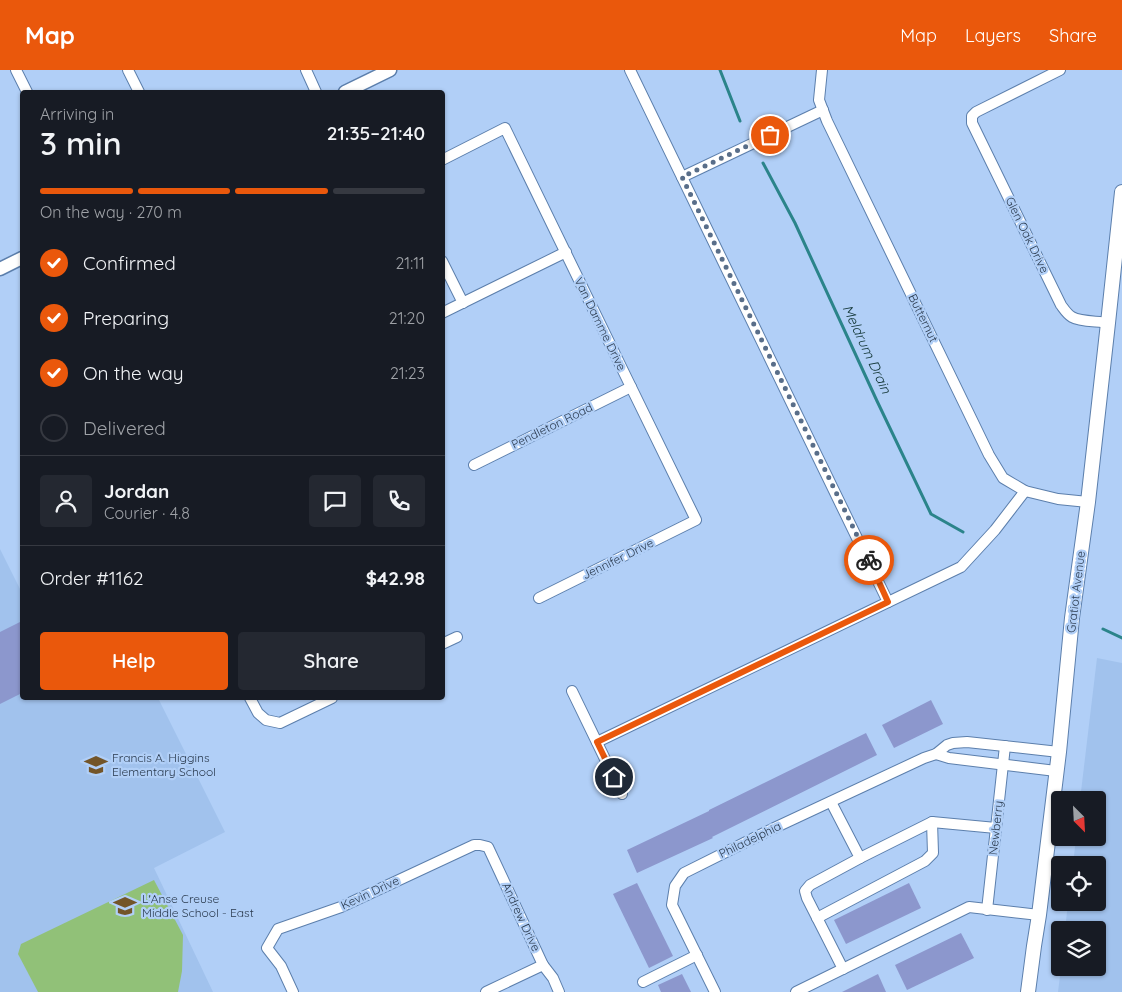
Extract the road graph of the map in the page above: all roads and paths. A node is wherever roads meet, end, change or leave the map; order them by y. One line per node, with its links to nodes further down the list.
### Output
1 (16, 70): 8 (street)
2 (128, 70): 9 (street)
3 (306, 70): 10 (street)
4 (390, 70): 11 (street)
5 (630, 70): 14 (street)
6 (1060, 70): 22 (street, Glen Oak Drive)
7 (822, 72): 12 (street, Butternut)
8 (26, 90)
9 (138, 90)
10 (315, 90)
11 (358, 90)
12 (823, 110): 14 (street); 25 (street, Butternut)
13 (445, 158): 16 (street, Van Damme Drive)
14 (682, 177): 29 (street)
15 (1122, 192): 22 (main road, Gratiot Avenue)
16 (566, 252): 20 (street); 23 (street, Van Damme Drive)
17 (20, 259): 19 (street)
18 (445, 267): 20 (street)
19 (0, 270)
20 (463, 303): 21 (street)
21 (445, 312)
22 (1108, 322): 26 (main road, Gratiot Avenue)
23 (631, 387): 24 (street, Pendleton Road); 27 (street, Van Damme Drive)
24 (474, 465)
25 (1025, 491): 26 (street, Butternut); 29 (street)
26 (1088, 502): 37 (main road, Gratiot Avenue)
27 (696, 520): 28 (street, Jennifer Drive)
28 (539, 598)
29 (888, 602): 35 (street)
30 (457, 636): 31 (street)
31 (445, 642)
32 (572, 691): 35 (street)
33 (251, 700): 34 (street)
34 (328, 700)
35 (597, 742): 41 (street)
36 (1005, 746): 37 (street, Philadelphia); 38 (street, Philadelphia); 39 (street, Newberry)
37 (1059, 752): 40 (main road, Gratiot Avenue)
38 (936, 754): 39 (street); 42 (street, Philadelphia)
39 (1003, 764): 40 (street); 44 (street, Newberry)
40 (1056, 770): 48 (main road, Gratiot Avenue)
41 (622, 794)
42 (831, 802): 46 (street); 50 (street, Philadelphia)
43 (932, 822): 44 (street); 46 (street); 49 (street)
44 (996, 828): 47 (street, Newberry)
45 (480, 844): 51 (street, Andrew Drive); 54 (street, Kevin Drive)
46 (860, 858): 49 (street)
47 (987, 910): 48 (street); 52 (street)
48 (1039, 915): 59 (main road, Gratiot Avenue)
49 (817, 918): 52 (street)
50 (696, 955): 53 (street); 57 (street, Philadelphia)
51 (544, 965): 55 (street); 56 (street, Andrew Drive)
52 (843, 969): 58 (street)
53 (643, 982)
54 (293, 992)
55 (486, 992)
56 (559, 992)
57 (715, 992)
58 (796, 992)
59 (1028, 992)

